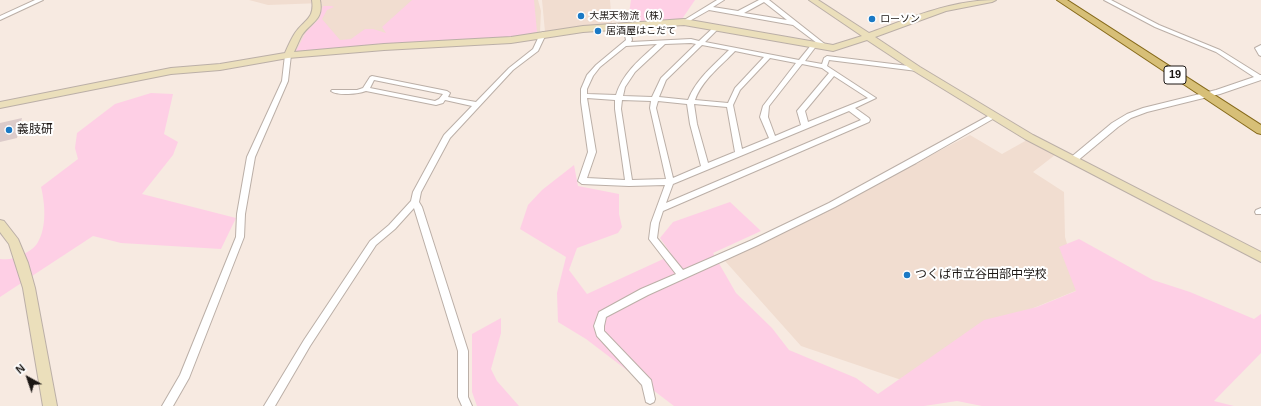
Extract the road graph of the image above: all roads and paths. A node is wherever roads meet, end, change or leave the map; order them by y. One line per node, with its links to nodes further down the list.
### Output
1 (40, 0): 11 (street)
2 (316, 0): 26 (street)
3 (721, 0): 9 (street)
4 (764, 0): 10 (street); 13 (street)
5 (813, 0): 17 (street)
6 (992, 0): 17 (street)
7 (1061, 0): 35 (main road, 19)
8 (1107, 0): 32 (street)
9 (708, 8): 10 (street); 12 (street)
10 (739, 13): 13 (street)
11 (0, 18)
12 (684, 22): 14 (street); 15 (street)
13 (794, 24): 22 (street)
14 (626, 26): 16 (street); 20 (street)
15 (717, 27): 19 (street); 21 (street)
16 (543, 34): 26 (street); 42 (street)
17 (868, 37): 22 (street); 30 (street)
18 (664, 42): 19 (street); 20 (street); 37 (street)
19 (702, 42): 24 (street); 39 (street)
20 (625, 44): 36 (street)
21 (814, 45): 22 (street); 28 (street)
22 (825, 47)
23 (1261, 47): 25 (street)
24 (734, 49): 27 (street); 40 (street)
25 (1261, 54)
26 (288, 55): 41 (street); 61 (street)
27 (768, 56): 28 (street); 43 (street)
28 (802, 62): 29 (street); 48 (street)
29 (824, 67): 30 (street); 31 (street)
30 (918, 69): 45 (street)
31 (833, 73): 44 (street); 46 (street)
32 (1260, 78): 35 (street)
33 (366, 89): 34 (street); 38 (street); 38 (street)
34 (334, 91)
35 (1207, 95): 47 (main road, 19); 50 (street)
36 (584, 96): 37 (street); 53 (street)
37 (618, 97): 39 (street); 53 (street)
38 (444, 98): 42 (street)
39 (654, 99): 40 (street); 52 (street)
40 (691, 102): 43 (street); 51 (street)
41 (0, 105)
42 (478, 105): 54 (street)
43 (730, 105): 49 (street)
44 (850, 108): 46 (street); 55 (street)
45 (994, 116): 50 (street); 58 (street)
46 (806, 125): 48 (street)
47 (1261, 130)
48 (773, 139): 49 (street)
49 (740, 153): 51 (street)
50 (1073, 160): 57 (street)
51 (705, 168): 52 (street)
52 (670, 182): 53 (street); 55 (street)
53 (629, 183)
54 (415, 202): 62 (street); 63 (street)
55 (661, 209): 58 (street)
56 (0, 224): 60 (street)
57 (1261, 257)
58 (681, 274): 59 (street)
59 (650, 399)
60 (50, 406)
61 (167, 406)
62 (269, 406)
63 (467, 406)

